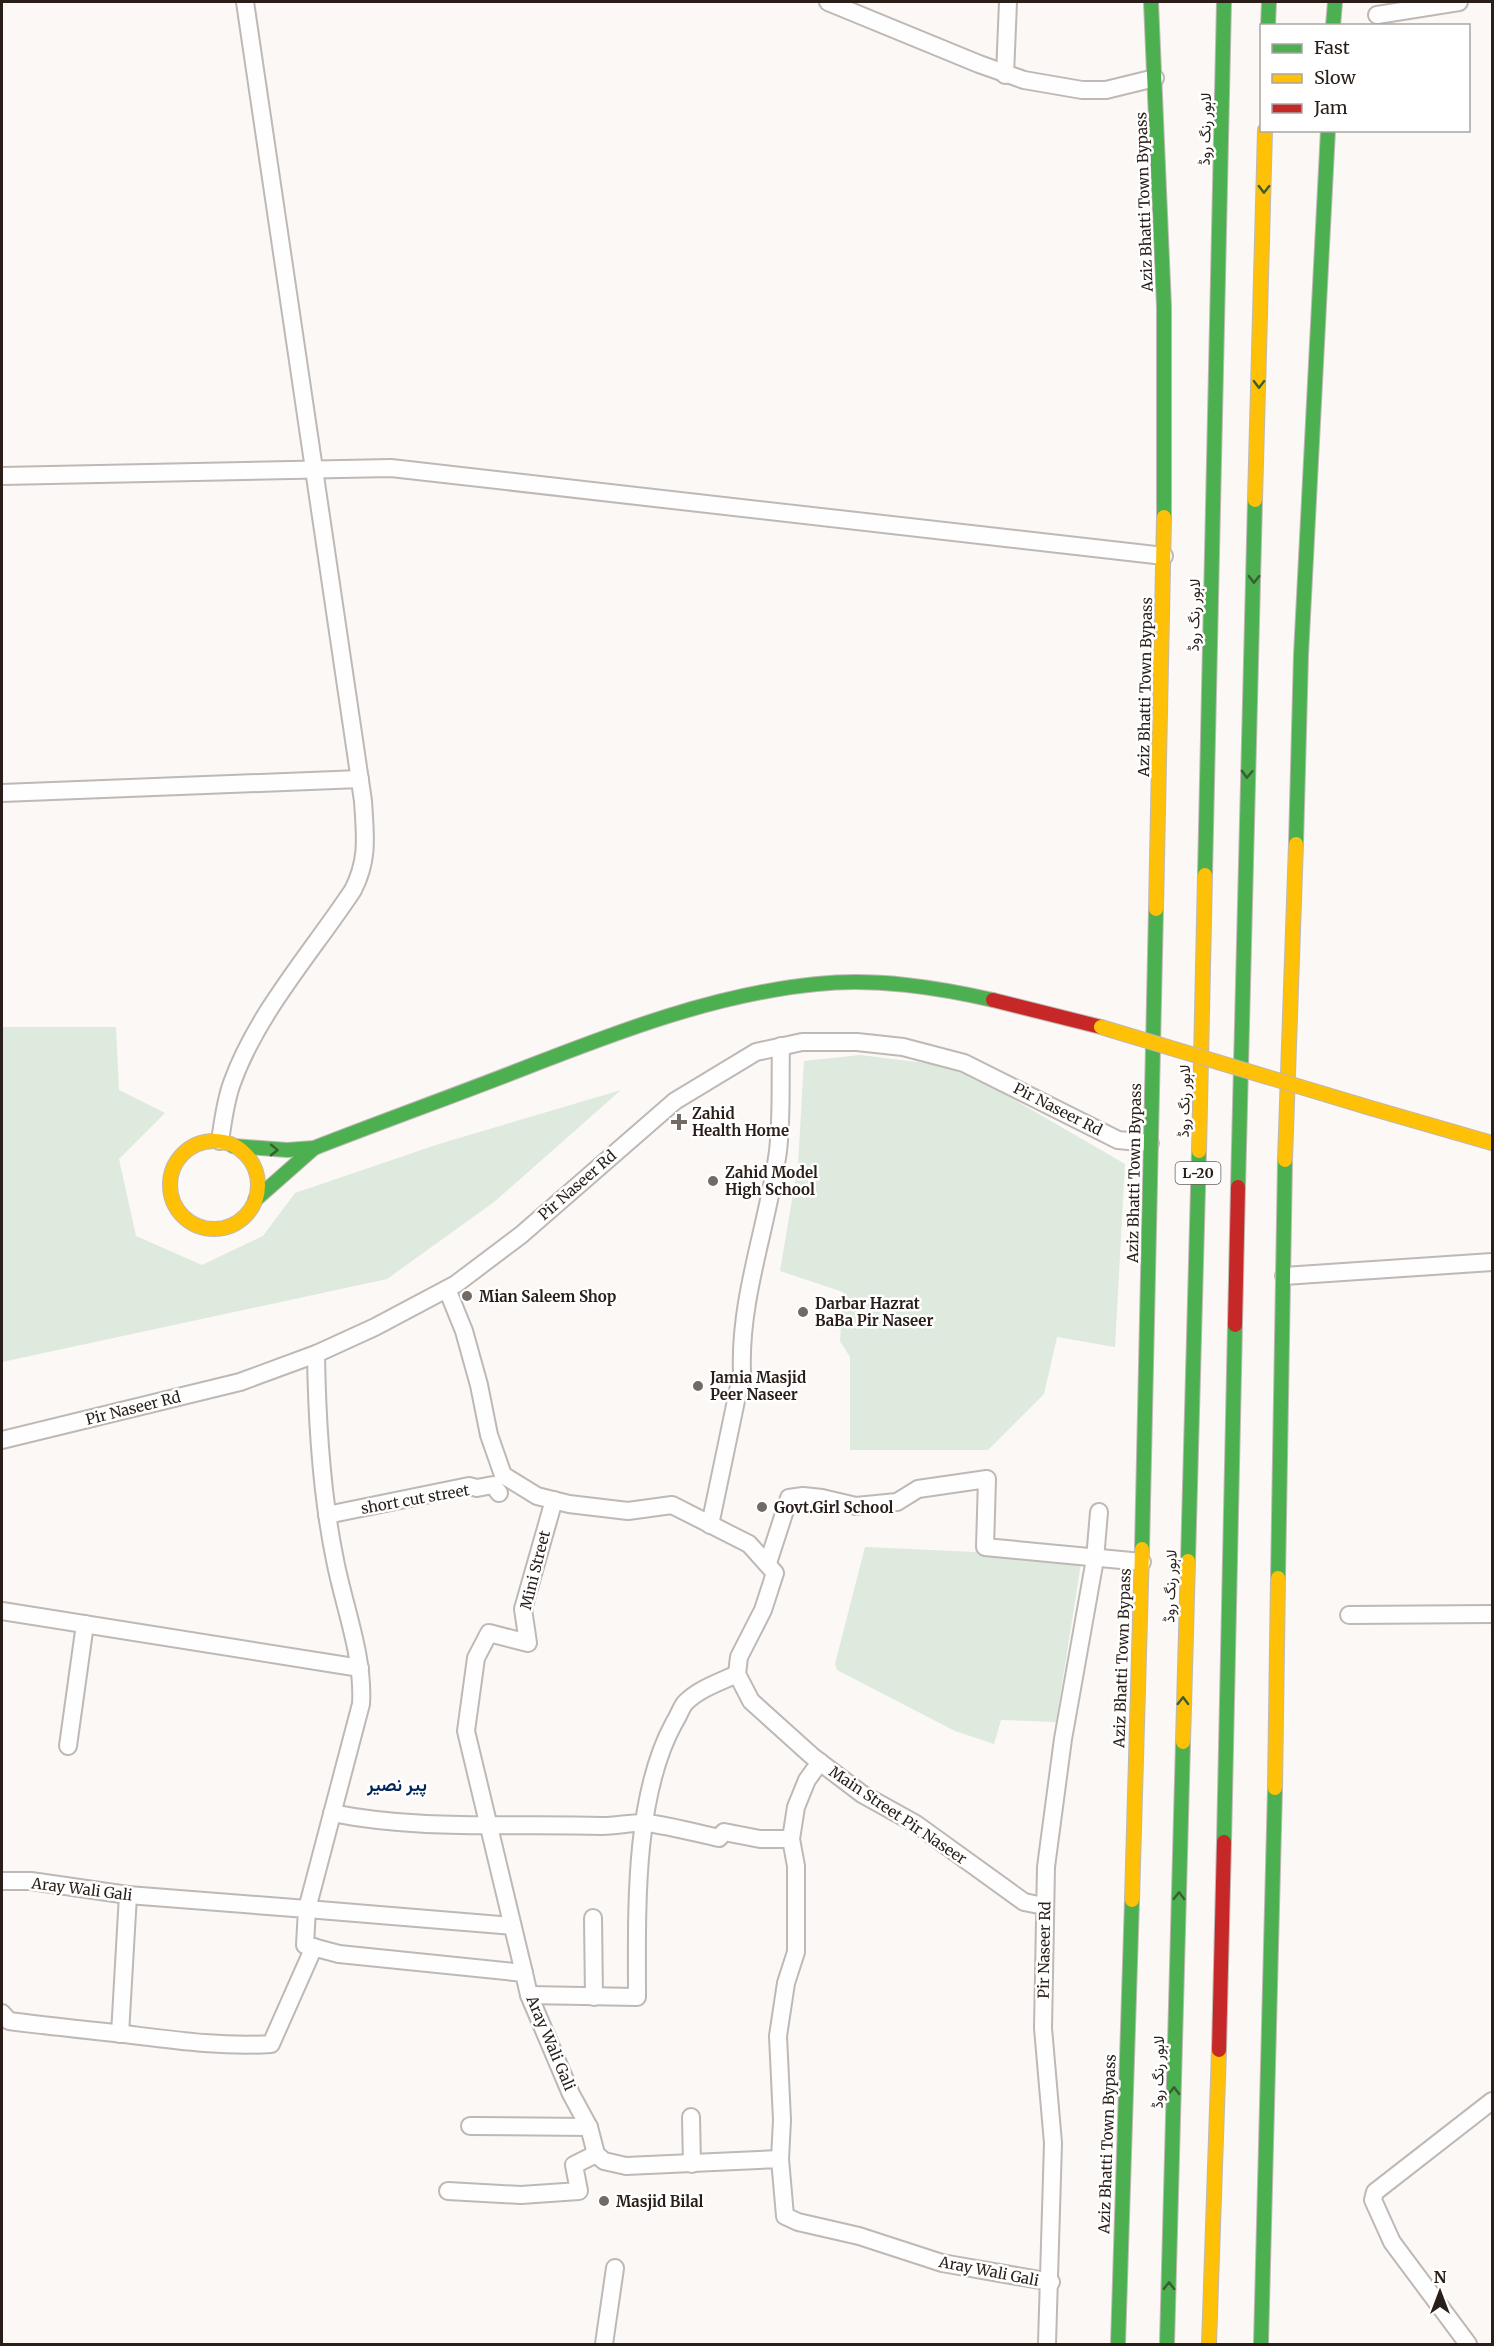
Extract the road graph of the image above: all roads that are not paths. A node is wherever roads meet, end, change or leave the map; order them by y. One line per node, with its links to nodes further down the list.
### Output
1 (245, 2): 16 (street)
2 (828, 2): 12 (street)
3 (1008, 2): 12 (street)
4 (1151, 2): 13 (main road, Aziz Bhatti Town Bypass)
5 (1224, 2): 78 (main road, لاہور رنگ روڈ / L-20, one-way to 5)
6 (1269, 2): 10 (main road)
7 (1335, 2): 11 (main road)
8 (1459, 2): 9 (street)
9 (1377, 15)
10 (1268, 24)
11 (1333, 24)
12 (1005, 75): 13 (street)
13 (1155, 78): 18 (main road, Aziz Bhatti Town Bypass)
14 (1265, 132): 79 (main road, L-20, one-way to 79)
15 (1328, 132): 28 (main road)
16 (315, 470): 17 (street); 18 (street); 19 (street)
17 (2, 476)
18 (1164, 556): 22 (main road, Aziz Bhatti Town Bypass)
19 (360, 779): 20 (street); 24 (street)
20 (2, 793)
21 (781, 1046): 22 (street, Pir Naseer Rd); 29 (street, Pir Naseer Rd); 36 (street)
22 (1150, 1143): 38 (main road, Aziz Bhatti Town Bypass)
23 (1492, 1143): 25 (main road, bridge)
24 (227, 1144): 25 (main road, one-way to 25); 26 (main road); 26 (main road)
25 (314, 1148): 26 (main road)
26 (255, 1200)
27 (1492, 1262): 28 (street)
28 (1284, 1276): 80 (main road)
29 (447, 1289): 30 (street, Pir Naseer Rd); 33 (street)
30 (316, 1354): 31 (street, Pir Naseer Rd); 35 (street)
31 (2, 1440)
32 (499, 1493): 35 (street, short cut street)
33 (554, 1500): 36 (street); 46 (street, Mini Street)
34 (1099, 1512): 37 (street, Pir Naseer Rd)
35 (327, 1515): 44 (street)
36 (710, 1525): 39 (street)
37 (1095, 1559): 38 (street); 39 (street); 55 (street, Pir Naseer Rd)
38 (1142, 1562): 77 (main road, Aziz Bhatti Town Bypass)
39 (768, 1563): 45 (street)
40 (2, 1611): 43 (street)
41 (1492, 1614): 42 (street)
42 (1349, 1615)
43 (85, 1624): 44 (street); 47 (street)
44 (360, 1668): 49 (street)
45 (737, 1674): 48 (street, Main Street Pir Naseer); 50 (street)
46 (466, 1731): 51 (street, Aray Wali Gali)
47 (68, 1746)
48 (820, 1762): 52 (street); 55 (street, Main Street Pir Naseer)
49 (332, 1813): 51 (street); 56 (street)
50 (646, 1823): 51 (street); 52 (street); 62 (street)
51 (487, 1825): 58 (street, Aray Wali Gali)
52 (791, 1839): 70 (street)
53 (2, 1881): 54 (street, Aray Wali Gali)
54 (128, 1895): 56 (street, Aray Wali Gali); 64 (street)
55 (1044, 1906): 74 (street, Pir Naseer Rd)
56 (307, 1909): 58 (street, Aray Wali Gali); 59 (street)
57 (593, 1918): 62 (street)
58 (512, 1926): 60 (street, Aray Wali Gali)
59 (314, 1947): 60 (street); 64 (street)
60 (524, 1973): 61 (street, Aray Wali Gali)
61 (530, 1995): 62 (street); 68 (street, Aray Wali Gali)
62 (594, 1997)
63 (2, 2013): 64 (street)
64 (120, 2034)
65 (1492, 2101): 81 (street)
66 (691, 2117): 71 (street)
67 (470, 2126): 68 (street)
68 (589, 2127): 69 (street, Aray Wali Gali)
69 (596, 2154): 71 (street); 72 (street)
70 (780, 2159): 71 (street); 74 (street, Aray Wali Gali)
71 (692, 2164)
72 (448, 2191)
73 (615, 2268): 75 (street)
74 (1051, 2282): 76 (street, Pir Naseer Rd)
75 (604, 2344)
76 (1047, 2344)
77 (1118, 2344)
78 (1167, 2344)
79 (1209, 2344)
80 (1262, 2344)
81 (1468, 2344)

